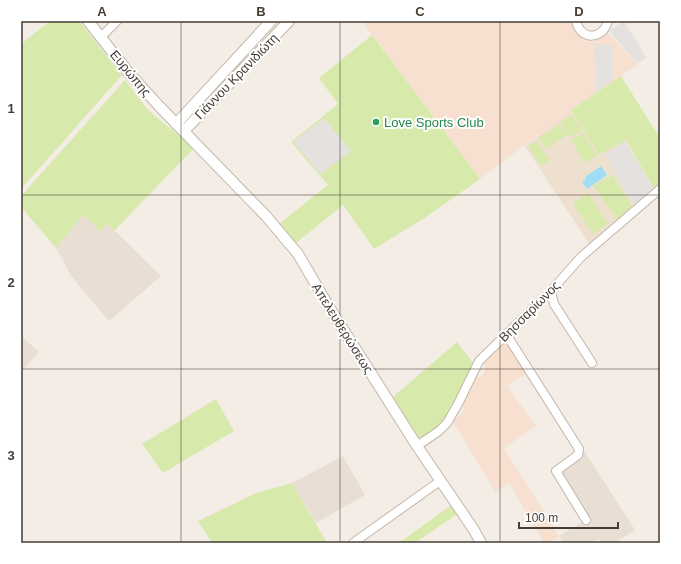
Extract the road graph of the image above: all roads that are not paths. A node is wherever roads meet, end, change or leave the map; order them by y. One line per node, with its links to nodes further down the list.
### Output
1 (88, 21): 7 (street, Ευρώπης)
2 (117, 21): 7 (street)
3 (271, 21): 8 (street, Γιάννου Κρανιδιώτη)
4 (289, 21): 8 (street, Γιάννου Κρανιδιώτη)
5 (576, 21): 6 (street)
6 (608, 21)
7 (101, 37): 8 (street, Ευρώπης)
8 (180, 127): 13 (street, Απελευθερώσεως)
9 (660, 189): 10 (street, Βησσαρίωνος)
10 (551, 290): 11 (street, Βησσαρίωνος); 12 (street)
11 (506, 334): 13 (street, Βησσαρίωνος); 15 (street)
12 (592, 363)
13 (417, 446): 14 (street, Απελευθερώσεως)
14 (440, 481): 16 (street); 17 (street, Απελευθερώσεως)
15 (586, 520)
16 (353, 543)
17 (481, 543)

